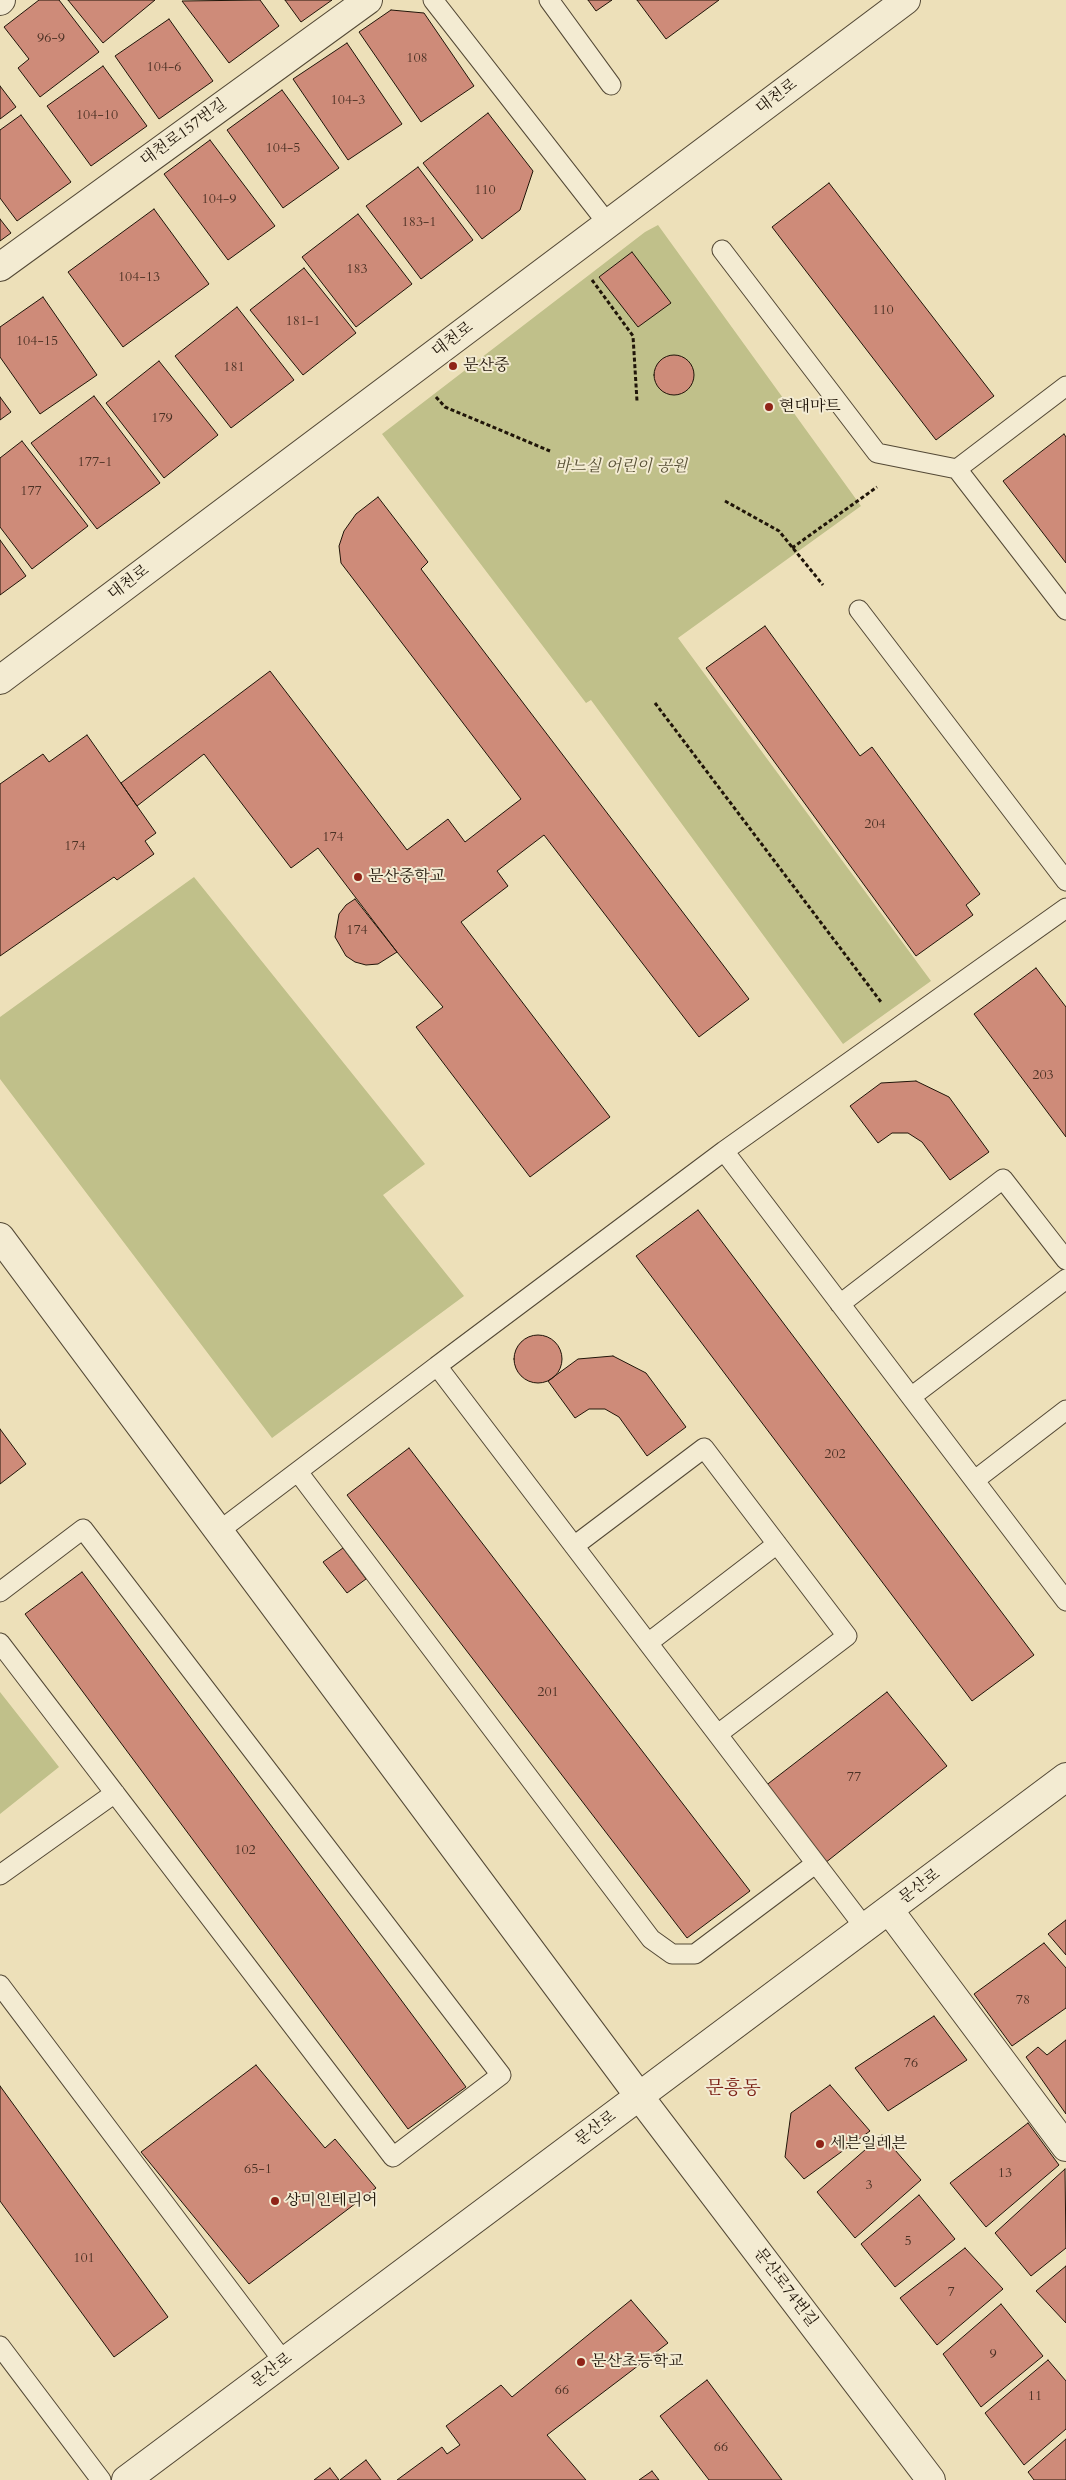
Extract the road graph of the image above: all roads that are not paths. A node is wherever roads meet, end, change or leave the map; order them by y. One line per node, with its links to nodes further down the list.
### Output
1 (368, 0): 8 (street, 대천로157번길)
2 (433, 0): 6 (lane)
3 (549, 0): 5 (lane)
4 (906, 0): 6 (street, 대천로)
5 (611, 85)
6 (608, 224): 13 (street, 대천로)
7 (722, 250): 10 (lane)
8 (0, 267)
9 (1066, 386): 10 (lane)
10 (957, 470): 12 (lane)
11 (859, 610): 14 (lane)
12 (1066, 610)
13 (0, 680)
14 (1066, 881)
15 (1066, 908): 16 (lane)
16 (724, 1150): 20 (lane); 21 (lane)
17 (0, 1236): 26 (street, 문산로74번길)
18 (1066, 1260): 20 (lane)
19 (1066, 1279): 22 (lane)
20 (840, 1304): 22 (lane)
21 (437, 1366): 24 (lane); 28 (lane)
22 (911, 1397): 25 (lane)
23 (1066, 1410): 25 (lane)
24 (298, 1472): 26 (lane); 36 (lane)
25 (975, 1480): 30 (lane)
26 (219, 1531): 41 (street, 문산로74번길)
27 (777, 1544): 28 (lane); 31 (lane); 33 (lane)
28 (574, 1546): 31 (lane)
29 (0, 1592): 35 (lane)
30 (1066, 1601)
31 (648, 1643): 33 (lane)
32 (0, 1644): 35 (lane)
33 (718, 1734): 36 (lane)
34 (1066, 1777): 38 (street, 문산로)
35 (115, 1793): 37 (lane)
36 (815, 1864): 39 (lane)
37 (0, 1874)
38 (888, 1910): 39 (street, 문산로); 42 (street)
39 (865, 1928): 41 (street, 문산로)
40 (0, 1985): 44 (lane)
41 (639, 2096): 44 (street, 문산로); 47 (street, 문산로74번길)
42 (1066, 2147)
43 (0, 2346): 45 (lane)
44 (284, 2362): 46 (street, 문산로)
45 (102, 2480)
46 (126, 2480)
47 (931, 2480)

